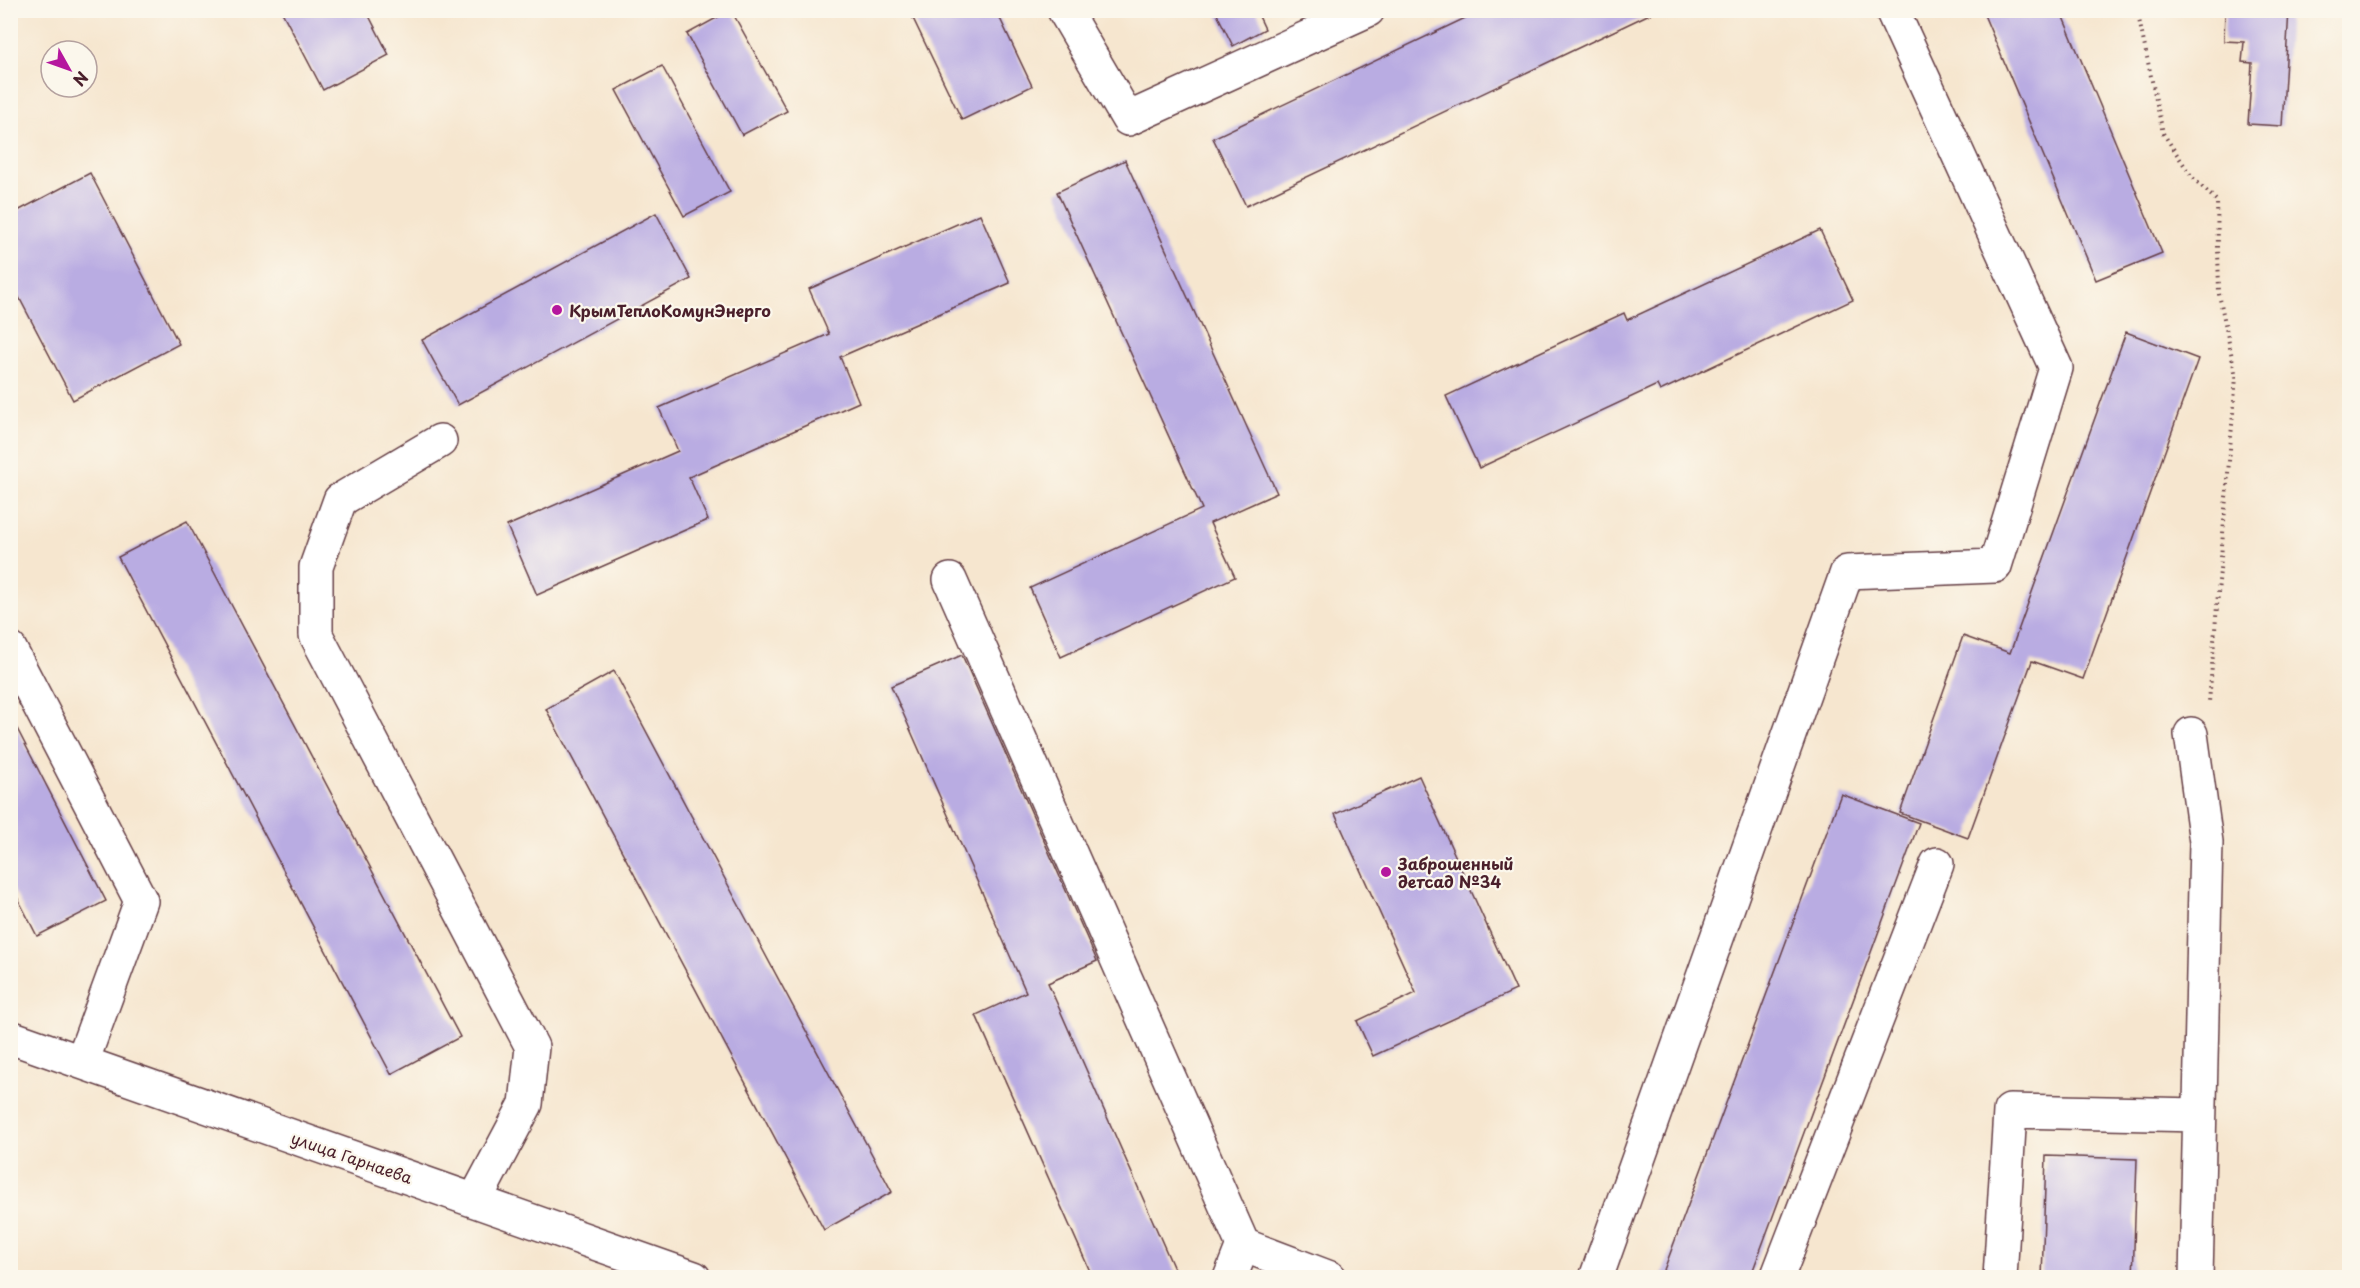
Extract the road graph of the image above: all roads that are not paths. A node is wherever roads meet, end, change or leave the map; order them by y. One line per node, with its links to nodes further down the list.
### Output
1 (1064, 10): 2 (street)
2 (1368, 10)
3 (1892, 10): 17 (street)
4 (440, 441): 12 (street)
5 (950, 579): 13 (street)
6 (10, 649): 10 (street)
7 (2200, 722): 11 (street)
8 (1937, 864): 18 (street)
9 (10, 1037): 10 (street, улица Гарнаева)
10 (82, 1062): 12 (street, улица Гарнаева)
11 (2199, 1114): 19 (street); 20 (street)
12 (475, 1200): 14 (street, улица Гарнаева)
13 (1243, 1245): 15 (street); 16 (street)
14 (694, 1278)
15 (1230, 1278)
16 (1330, 1278)
17 (1596, 1278)
18 (1777, 1278)
19 (2000, 1278)
20 (2196, 1278)

